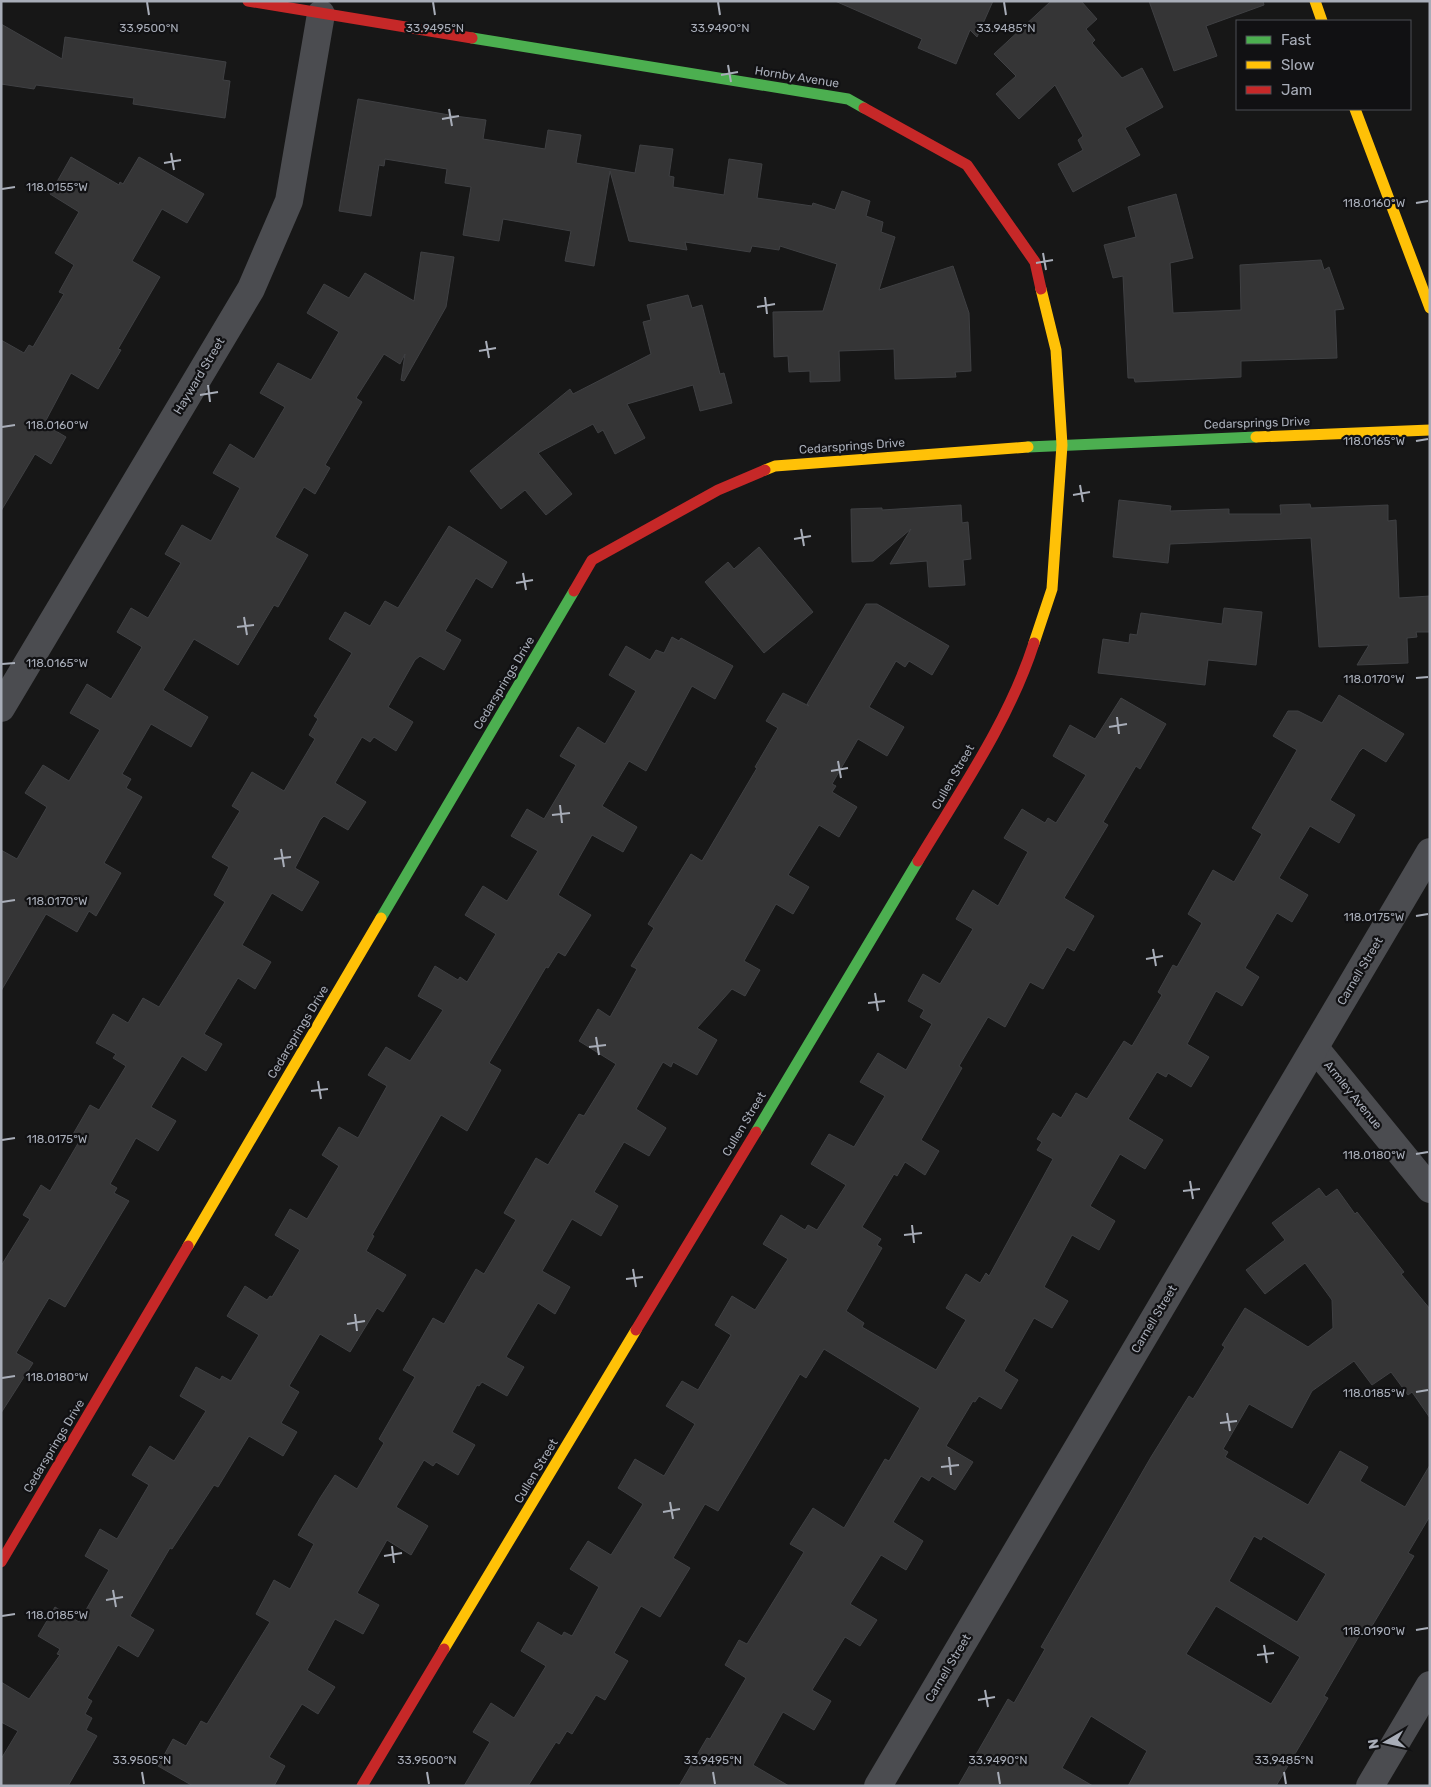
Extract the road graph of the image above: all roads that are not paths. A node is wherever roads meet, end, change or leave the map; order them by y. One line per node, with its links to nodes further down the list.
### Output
1 (248, 1): 3 (street, Hornby Avenue)
2 (1315, 1): 4 (street)
3 (321, 14): 8 (street, Hornby Avenue); 9 (street, Hayward Street)
4 (1322, 20)
5 (1355, 110): 6 (street)
6 (1430, 308)
7 (1430, 430): 8 (street, Cedarsprings Drive)
8 (1062, 445): 13 (street, Cedarsprings Drive); 15 (street, Cullen Street)
9 (1, 708)
10 (1430, 852): 11 (street, Carnell Street)
11 (1315, 1048): 12 (street, Armley Avenue); 16 (street, Carnell Street)
12 (1430, 1189)
13 (1, 1562)
14 (1430, 1685): 17 (street)
15 (362, 1786)
16 (878, 1786)
17 (1370, 1786)

